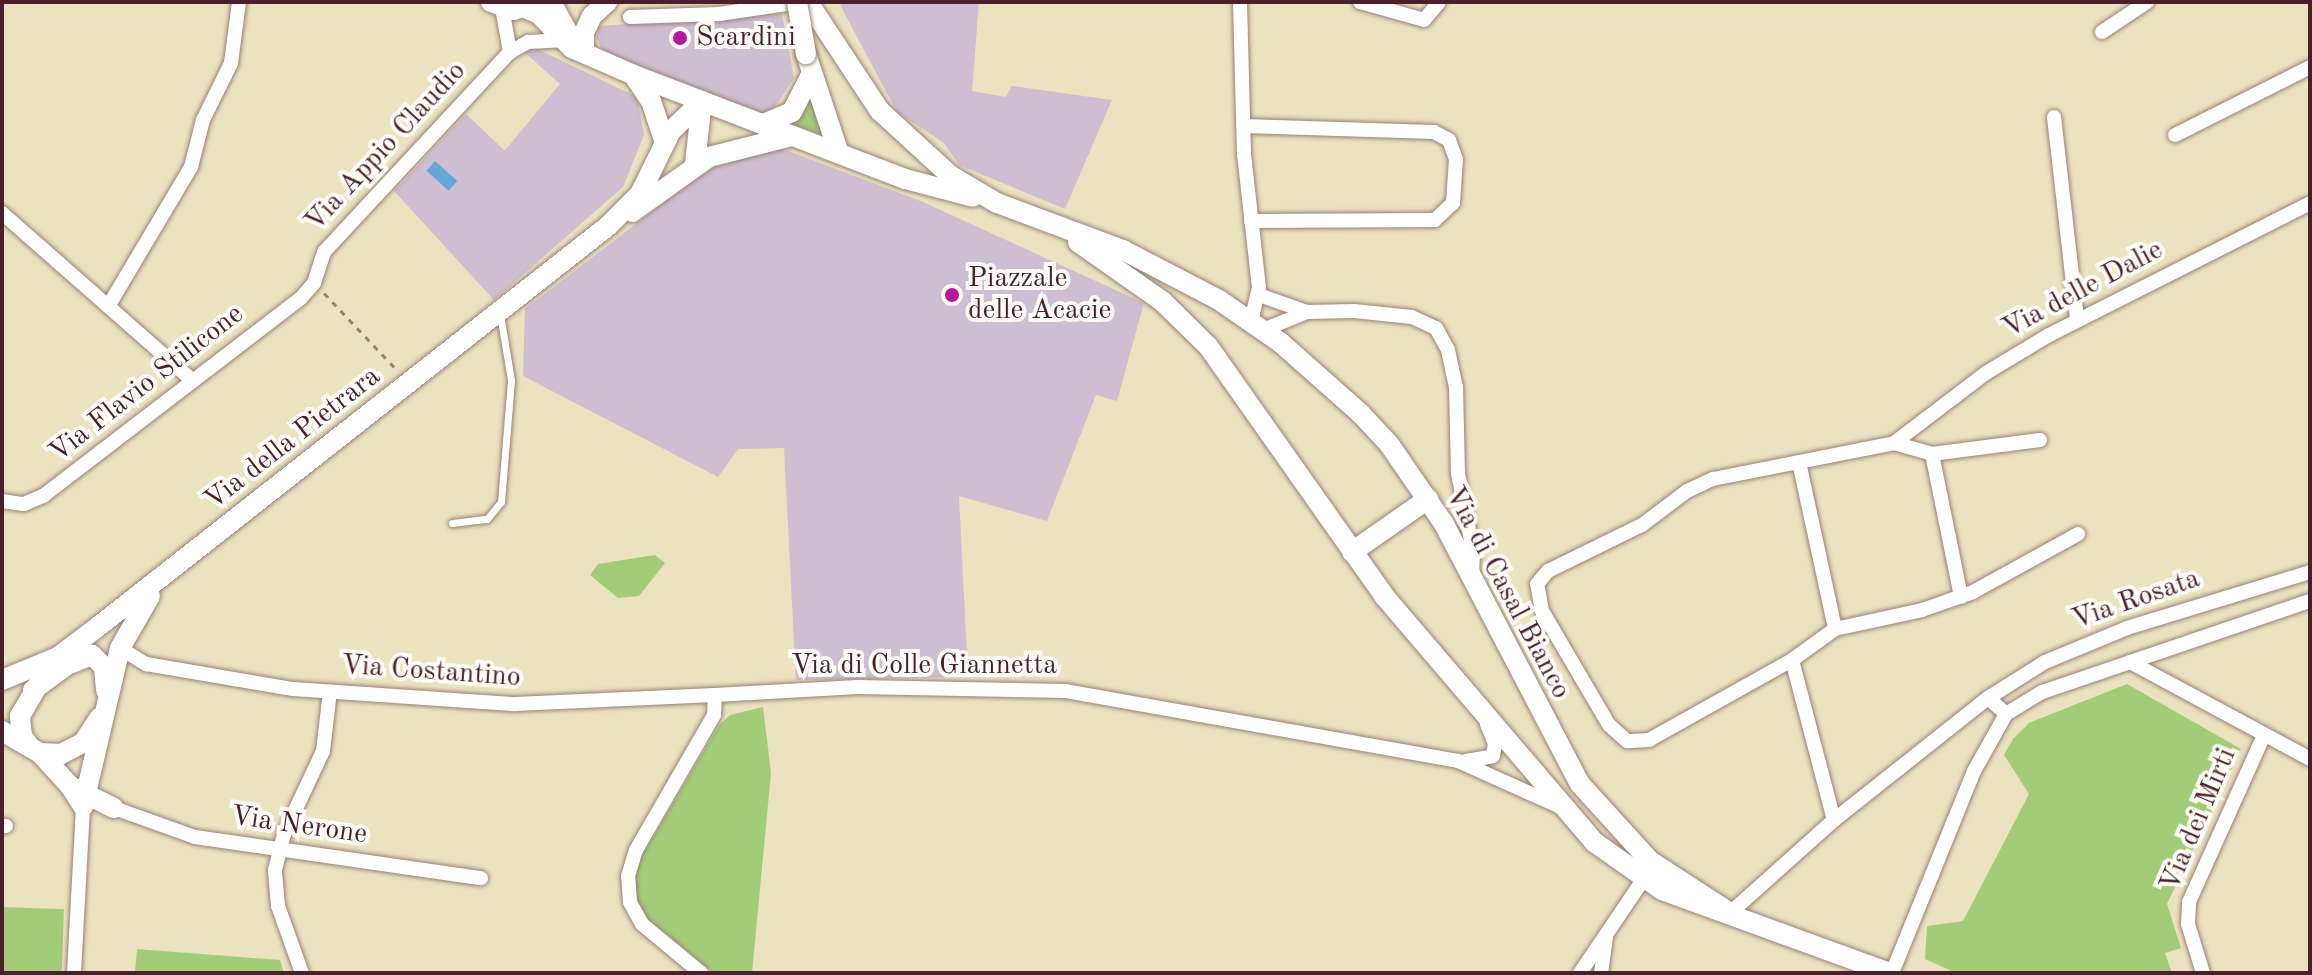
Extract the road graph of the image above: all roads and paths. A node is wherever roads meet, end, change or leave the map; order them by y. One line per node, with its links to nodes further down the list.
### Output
1 (239, 2): 38 (street)
2 (551, 2): 17 (main road)
3 (607, 2): 17 (main road)
4 (798, 2): 12 (street); 20 (main road, bridge)
5 (808, 2): 30 (main road, Via di Casal Bianco)
6 (1240, 2): 24 (street)
7 (1360, 2): 8 (street)
8 (1439, 2)
9 (2147, 2): 14 (street)
10 (496, 5): 11 (main road); 16 (street)
11 (530, 5): 15 (main road)
12 (747, 6): 13 (street)
13 (630, 17)
14 (2102, 32)
15 (562, 40): 16 (street); 17 (main road)
16 (510, 52): 36 (street, Via Appio Claudio)
17 (584, 53): 19 (main road)
18 (2310, 67): 25 (street)
19 (634, 75): 21 (main road); 27 (main road)
20 (810, 77): 23 (main road); 28 (main road)
21 (702, 101): 23 (main road); 27 (main road); 29 (main road)
22 (2054, 117): 41 (street)
23 (766, 123): 26 (main road)
24 (1243, 126): 33 (street); 33 (street)
25 (2175, 135)
26 (792, 136): 28 (main road); 29 (main road)
27 (664, 140): 35 (main road)
28 (839, 154): 30 (main road)
29 (695, 164): 35 (main road)
30 (997, 203): 34 (main road, Via di Casal Bianco)
31 (2310, 203): 41 (street, Via delle Dalie)
32 (2, 213): 38 (street)
33 (1251, 221): 37 (street)
34 (1052, 223): 42 (main road, Via di Casal Bianco); 53 (main road, Via di Casal Bianco)
35 (608, 226): 40 (main road, Via della Pietrara)
36 (314, 283): 43 (street, Via Flavio Stilicone); 44 (path)
37 (1259, 295): 39 (street); 42 (street)
38 (109, 305): 43 (street)
39 (1307, 312): 42 (street); 56 (street)
40 (500, 314): 44 (main road, Via della Pietrara); 51 (lane)
41 (2077, 319): 46 (street, Via delle Dalie)
42 (1257, 325): 49 (main road, Via di Casal Bianco)
43 (193, 381): 50 (street, Via Flavio Stilicone)
44 (409, 383): 54 (main road, Via della Pietrara)
45 (2040, 440): 47 (street)
46 (1894, 443): 47 (street); 48 (street)
47 (1932, 454): 57 (street)
48 (1799, 462): 59 (street); 63 (street)
49 (1428, 499): 53 (main road); 56 (main road, Via di Casal Bianco)
50 (2, 501)
51 (452, 523)
52 (2078, 534): 57 (street)
53 (1352, 552): 73 (main road, Via di Casal Bianco)
54 (180, 564): 60 (main road, Via della Pietrara); 61 (main road)
55 (2310, 572): 70 (street, Via Rosata)
56 (1472, 575): 87 (main road, Via di Casal Bianco)
57 (1961, 597): 59 (street)
58 (2310, 601): 64 (street, Via Rosata)
59 (1835, 629): 63 (street)
60 (80, 640): 61 (main road); 62 (main road, Via della Pietrara)
61 (120, 648): 65 (street); 71 (main road)
62 (58, 657): 66 (main road, Via della Pietrara); 67 (main road)
63 (1792, 660): 83 (street)
64 (2130, 662): 72 (street, Via Rosata); 75 (street)
65 (146, 664): 68 (street, Via Costantino); 71 (street)
66 (2, 680)
67 (33, 690): 71 (main road); 76 (main road)
68 (330, 691): 69 (street, Via Costantino); 84 (street)
69 (715, 695): 78 (street, Via di Colle Giannetta); 91 (street)
70 (1988, 698): 72 (street); 83 (street, Via Rosata)
71 (105, 701): 76 (main road); 79 (main road)
72 (2006, 714): 94 (street, Via Rosata)
73 (1483, 716): 78 (street, Via di Colle Giannetta); 82 (main road, Via di Casal Bianco)
74 (2, 731): 76 (main road)
75 (2264, 735): 77 (street); 95 (street, Via dei Mirti)
76 (35, 750): 80 (main road)
77 (2310, 759)
78 (1458, 761): 82 (street, Via di Colle Giannetta)
79 (94, 772): 80 (main road); 81 (main road)
80 (80, 796): 81 (main road); 89 (street)
81 (114, 808): 84 (street, Via Nerone)
82 (1562, 808): 86 (main road, Via di Casal Bianco)
83 (1834, 820): 87 (street, Via Rosata)
84 (279, 848): 85 (street, Via Nerone); 90 (street)
85 (481, 878)
86 (1643, 880): 87 (main road, Via di Casal Bianco); 88 (street)
87 (1730, 913): 94 (main road, Via di Casal Bianco)
88 (1606, 936): 92 (street); 93 (street)
89 (74, 973)
90 (302, 973)
91 (701, 973)
92 (1580, 973)
93 (1601, 973)
94 (1891, 973)
95 (2203, 973)

